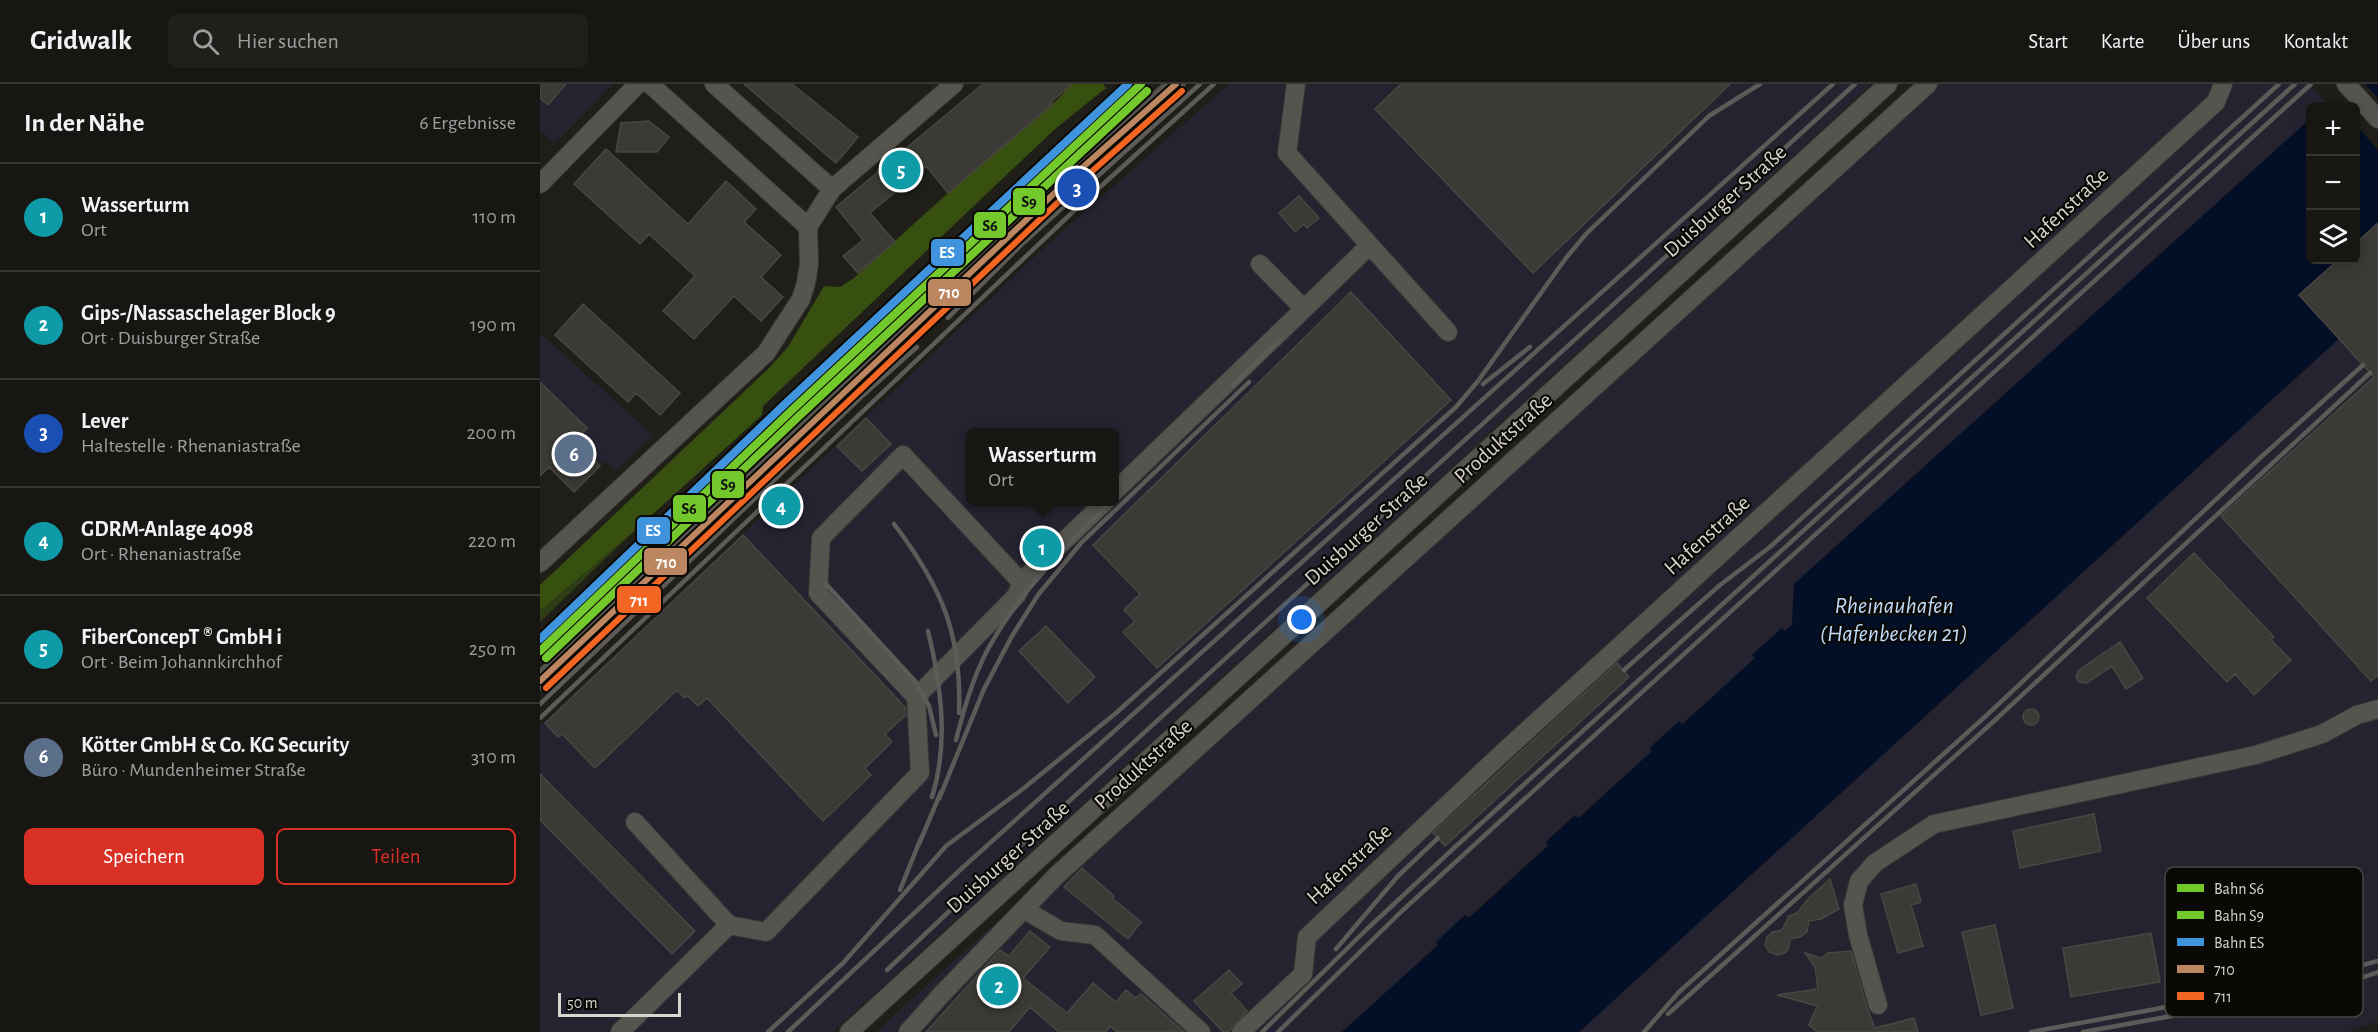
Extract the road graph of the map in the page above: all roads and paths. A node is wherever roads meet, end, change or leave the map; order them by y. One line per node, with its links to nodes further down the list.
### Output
1 (638, 84): 12 (street)
2 (650, 84): 14 (street)
3 (714, 84): 13 (street)
4 (954, 84): 13 (street)
5 (1176, 84): 23 (street)
6 (1296, 84): 15 (street)
7 (1888, 84): 31 (street, Duisburger Straße)
8 (1928, 84): 27 (street, Produktstraße)
9 (2223, 84): 34 (street, Hafenstraße)
10 (2346, 84): 11 (street)
11 (2378, 119)
12 (540, 184)
13 (832, 189): 14 (street)
14 (808, 227): 21 (street)
15 (1370, 246): 17 (street); 18 (street)
16 (1260, 264): 17 (street)
17 (1304, 309): 19 (street)
18 (1448, 332)
19 (1119, 487)
20 (1099, 506): 22 (street)
21 (540, 563)
22 (1021, 582): 24 (street); 24 (street)
23 (540, 681)
24 (916, 697): 28 (street)
25 (2378, 709): 29 (street)
26 (635, 822): 28 (street)
27 (1025, 910): 32 (street, Produktstraße); 33 (street)
28 (729, 925): 30 (street)
29 (1878, 1005)
30 (620, 1032)
31 (849, 1032)
32 (908, 1032)
33 (1200, 1032)
34 (1241, 1032)

